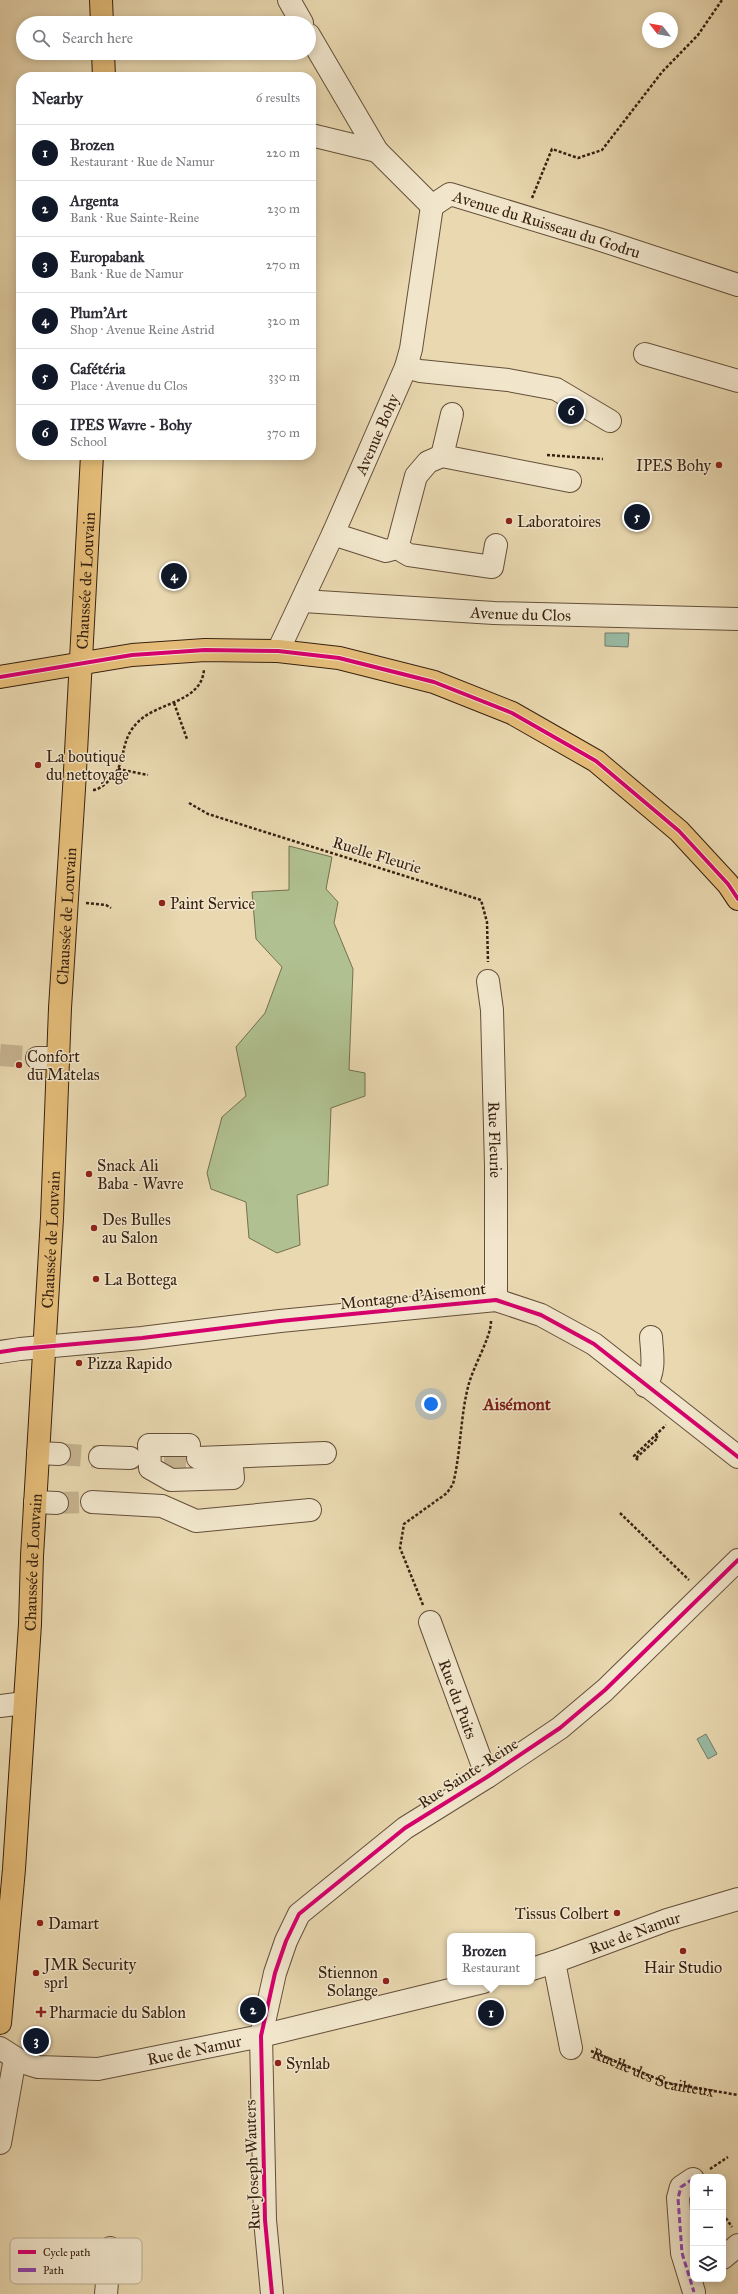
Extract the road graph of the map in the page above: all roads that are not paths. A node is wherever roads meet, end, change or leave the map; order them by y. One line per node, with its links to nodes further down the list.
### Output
1 (101, 0): 3 (main road)
2 (289, 0): 4 (street)
3 (102, 16)
4 (298, 16)
5 (316, 47): 9 (street, Avenue du Ruisseau du Godru)
6 (103, 60): 7 (main road)
7 (104, 72)
8 (316, 136): 9 (street)
9 (377, 151): 10 (street, Avenue du Ruisseau du Godru)
10 (432, 206): 11 (street, Avenue du Ruisseau du Godru); 13 (street, Avenue Bohy)
11 (738, 285)
12 (645, 354): 14 (street)
13 (406, 367): 16 (street); 20 (street, Avenue Bohy)
14 (738, 381)
15 (452, 414): 17 (street)
16 (610, 420)
17 (442, 456): 19 (street); 22 (street)
18 (92, 460): 26 (main road, Chaussée de Louvain)
19 (570, 482)
20 (333, 534): 22 (street); 23 (street, Avenue Bohy)
21 (496, 545): 22 (street)
22 (397, 548)
23 (303, 601): 24 (street, Avenue du Clos); 25 (street, Avenue Bohy)
24 (738, 619)
25 (278, 651): 26 (main road); 28 (main road)
26 (80, 664): 27 (main road); 31 (main road, Chaussée de Louvain)
27 (0, 677)
28 (738, 899)
29 (488, 981): 32 (street, Rue Fleurie)
30 (38, 1058): 31 (street)
31 (59, 1058): 34 (main road, Chaussée de Louvain)
32 (496, 1300): 34 (street, Montagne d'Aisemont); 36 (street, Montagne d'Aisemont)
33 (651, 1337): 36 (street)
34 (44, 1346): 35 (street, Montagne d'Aisemont); 42 (main road, Chaussée de Louvain)
35 (0, 1352)
36 (645, 1386): 40 (street, Montagne d'Aisemont)
37 (325, 1453): 39 (street)
38 (100, 1457): 41 (street)
39 (231, 1457): 39 (street)
40 (738, 1457)
41 (130, 1458)
42 (35, 1502): 44 (street); 48 (main road, Chaussée de Louvain)
43 (92, 1502): 45 (street)
44 (57, 1503)
45 (310, 1510)
46 (738, 1560): 50 (street, Rue Sainte-Reine)
47 (430, 1622): 50 (street, Rue du Puits)
48 (24, 1703): 49 (street); 52 (main road, Chaussée de Louvain)
49 (0, 1706)
50 (487, 1777): 57 (street, Rue Sainte-Reine)
51 (738, 1899): 53 (street, Rue de Namur)
52 (3, 1944): 56 (main road, Chaussée de Louvain)
53 (554, 1962): 54 (street, Rue de Namur); 58 (street, Ruelle des Scailteux)
54 (535, 1968)
55 (471, 1985): 57 (street, Rue de Namur)
56 (0, 2023)
57 (261, 2036): 59 (street, Rue de Namur); 67 (street, Rue Joseph Wauters)
58 (570, 2046)
59 (8, 2053): 60 (street)
60 (0, 2143)
61 (690, 2181): 65 (street)
62 (738, 2245): 63 (street)
63 (726, 2255)
64 (107, 2284): 66 (street)
65 (697, 2288)
66 (106, 2294)
67 (272, 2294)

